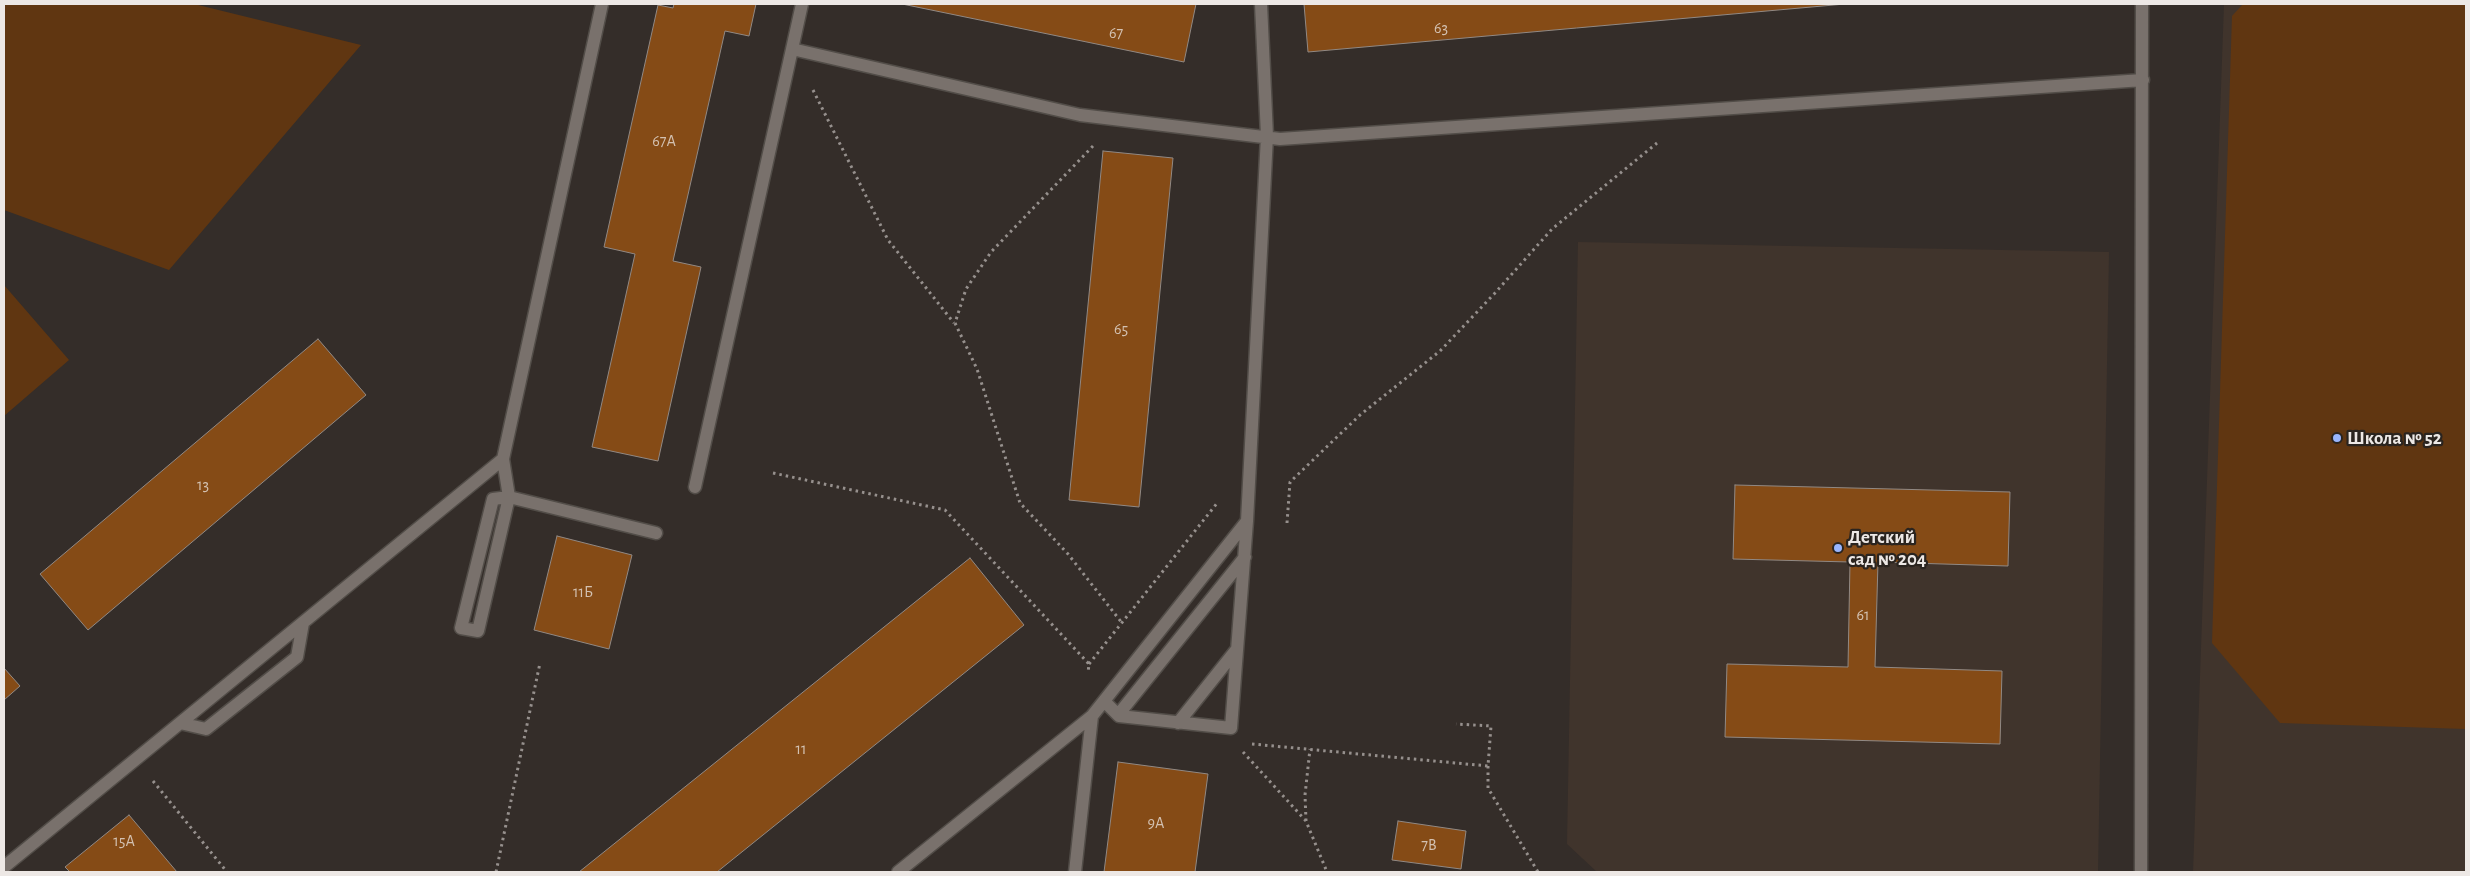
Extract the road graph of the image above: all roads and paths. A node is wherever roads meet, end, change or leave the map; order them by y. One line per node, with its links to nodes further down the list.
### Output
1 (602, 4): 11 (lane)
2 (802, 4): 5 (lane)
3 (1261, 4): 7 (lane)
4 (2142, 4): 6 (lane)
5 (792, 50): 7 (lane); 10 (path); 13 (lane)
6 (2143, 80): 7 (lane); 44 (lane)
7 (1268, 136): 16 (lane)
8 (1100, 139): 10 (path)
9 (1659, 142): 17 (path)
10 (955, 323): 21 (path)
11 (503, 459): 15 (lane); 20 (lane)
12 (773, 473): 24 (path)
13 (695, 487)
14 (1219, 494): 21 (path)
15 (509, 497): 15 (lane); 18 (lane)
16 (1248, 521): 19 (lane); 25 (lane)
17 (1287, 523)
18 (656, 533)
19 (1245, 557): 22 (lane); 26 (lane)
20 (302, 623): 29 (lane); 29 (lane)
21 (1122, 623): 24 (path)
22 (1238, 649): 28 (lane); 28 (lane)
23 (540, 664): 39 (path)
24 (1089, 664): 27 (path)
25 (1104, 701): 26 (lane); 27 (lane)
26 (1118, 715): 28 (lane)
27 (1092, 716): 40 (lane); 41 (lane)
28 (1178, 722)
29 (180, 723): 37 (lane)
30 (1456, 724): 34 (path)
31 (1244, 743): 33 (path)
32 (1240, 749): 36 (path)
33 (1310, 749): 34 (path); 36 (path)
34 (1488, 766): 43 (path)
35 (149, 776): 38 (path)
36 (1306, 820): 42 (path)
37 (4, 867)
38 (227, 872)
39 (496, 872)
40 (898, 872)
41 (1074, 872)
42 (1327, 872)
43 (1538, 872)
44 (2141, 872)

